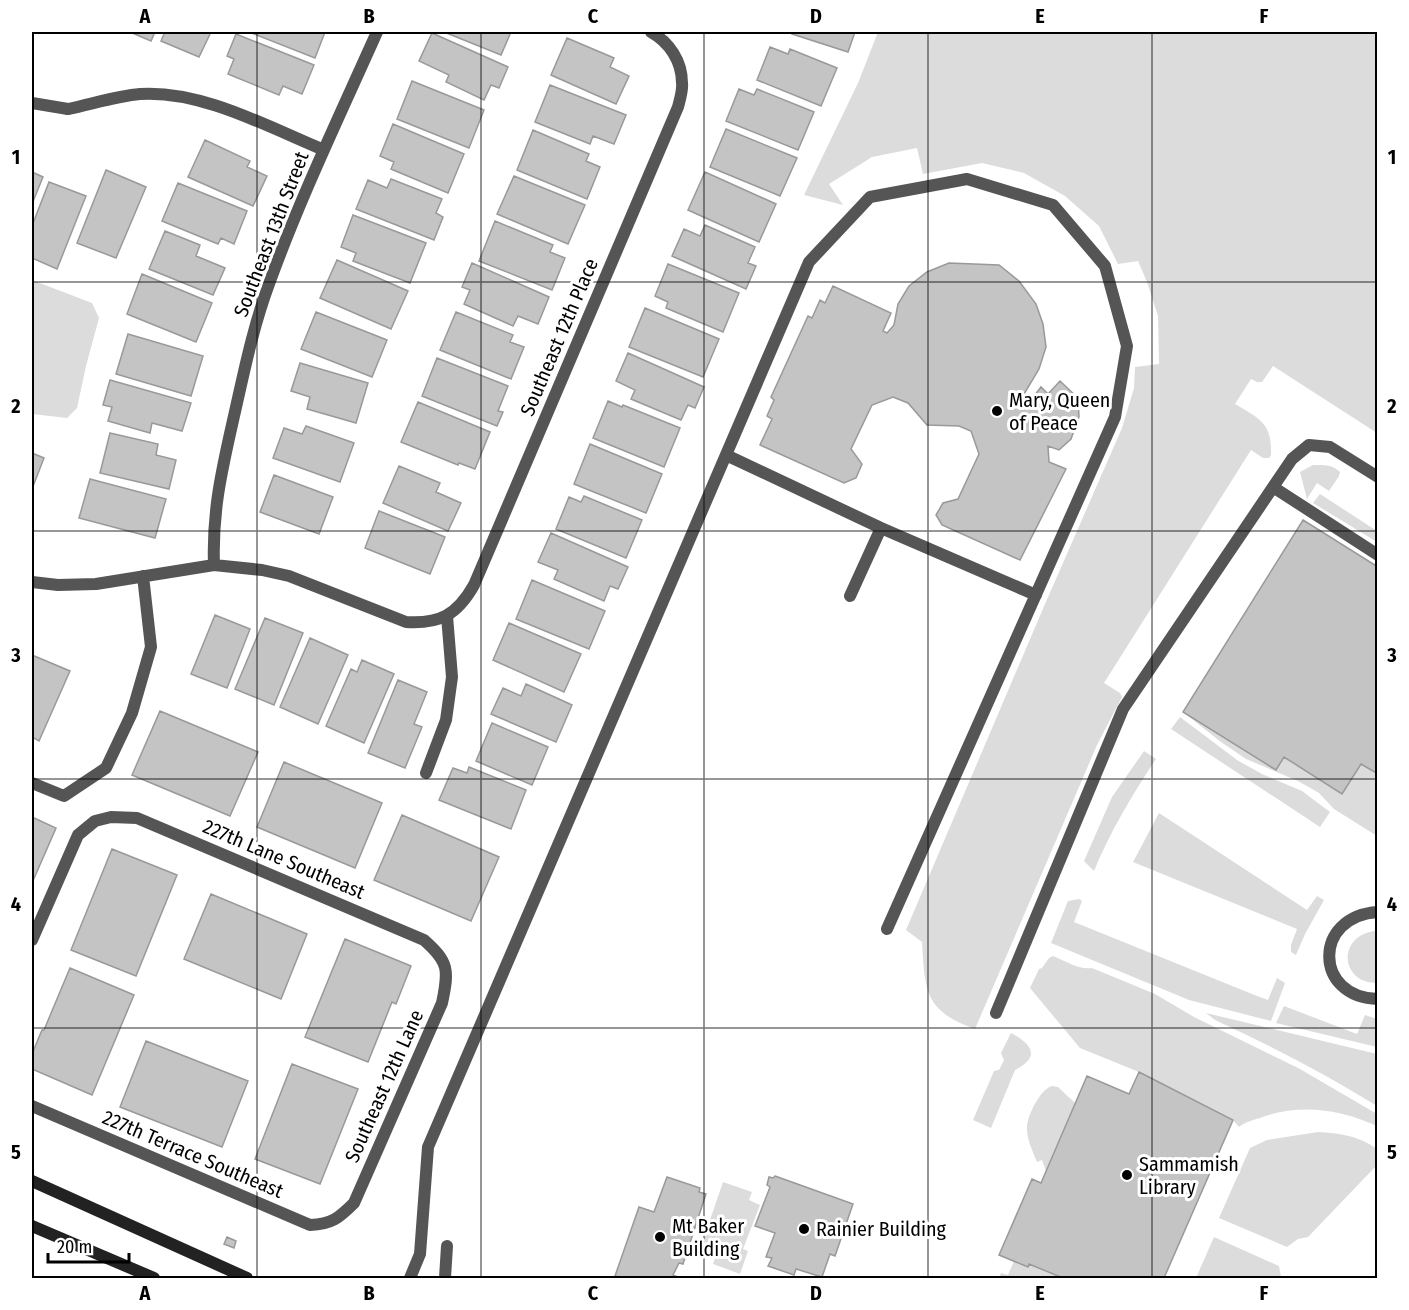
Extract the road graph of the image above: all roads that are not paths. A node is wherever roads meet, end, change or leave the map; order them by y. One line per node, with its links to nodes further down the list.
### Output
1 (377, 32): 4 (street, Southeast 13th Street)
2 (651, 32): 15 (street, Southeast 12th Place)
3 (32, 103): 4 (street)
4 (324, 150): 10 (street, Southeast 13th Street)
5 (726, 455): 8 (street); 13 (street); 31 (street)
6 (1377, 477): 7 (street)
7 (1273, 487): 9 (street); 23 (street)
8 (881, 528): 13 (street); 14 (street)
9 (1377, 555)
10 (214, 565): 11 (street); 15 (street)
11 (143, 576): 12 (street); 17 (street)
12 (32, 582)
13 (1036, 595): 19 (street)
14 (850, 596)
15 (447, 616): 16 (street)
16 (426, 773)
17 (32, 783)
18 (1377, 912): 22 (street)
19 (887, 928)
20 (32, 940): 21 (street, 227th Lane Southeast)
21 (446, 964): 26 (street, Southeast 12th Lane)
22 (1377, 999)
23 (996, 1013)
24 (32, 1106): 26 (street, 227th Terrace Southeast)
25 (32, 1181): 30 (main road)
26 (341, 1217)
27 (32, 1226): 29 (main road)
28 (447, 1246): 32 (street)
29 (154, 1278)
30 (247, 1278)
31 (410, 1278)
32 (446, 1278)

